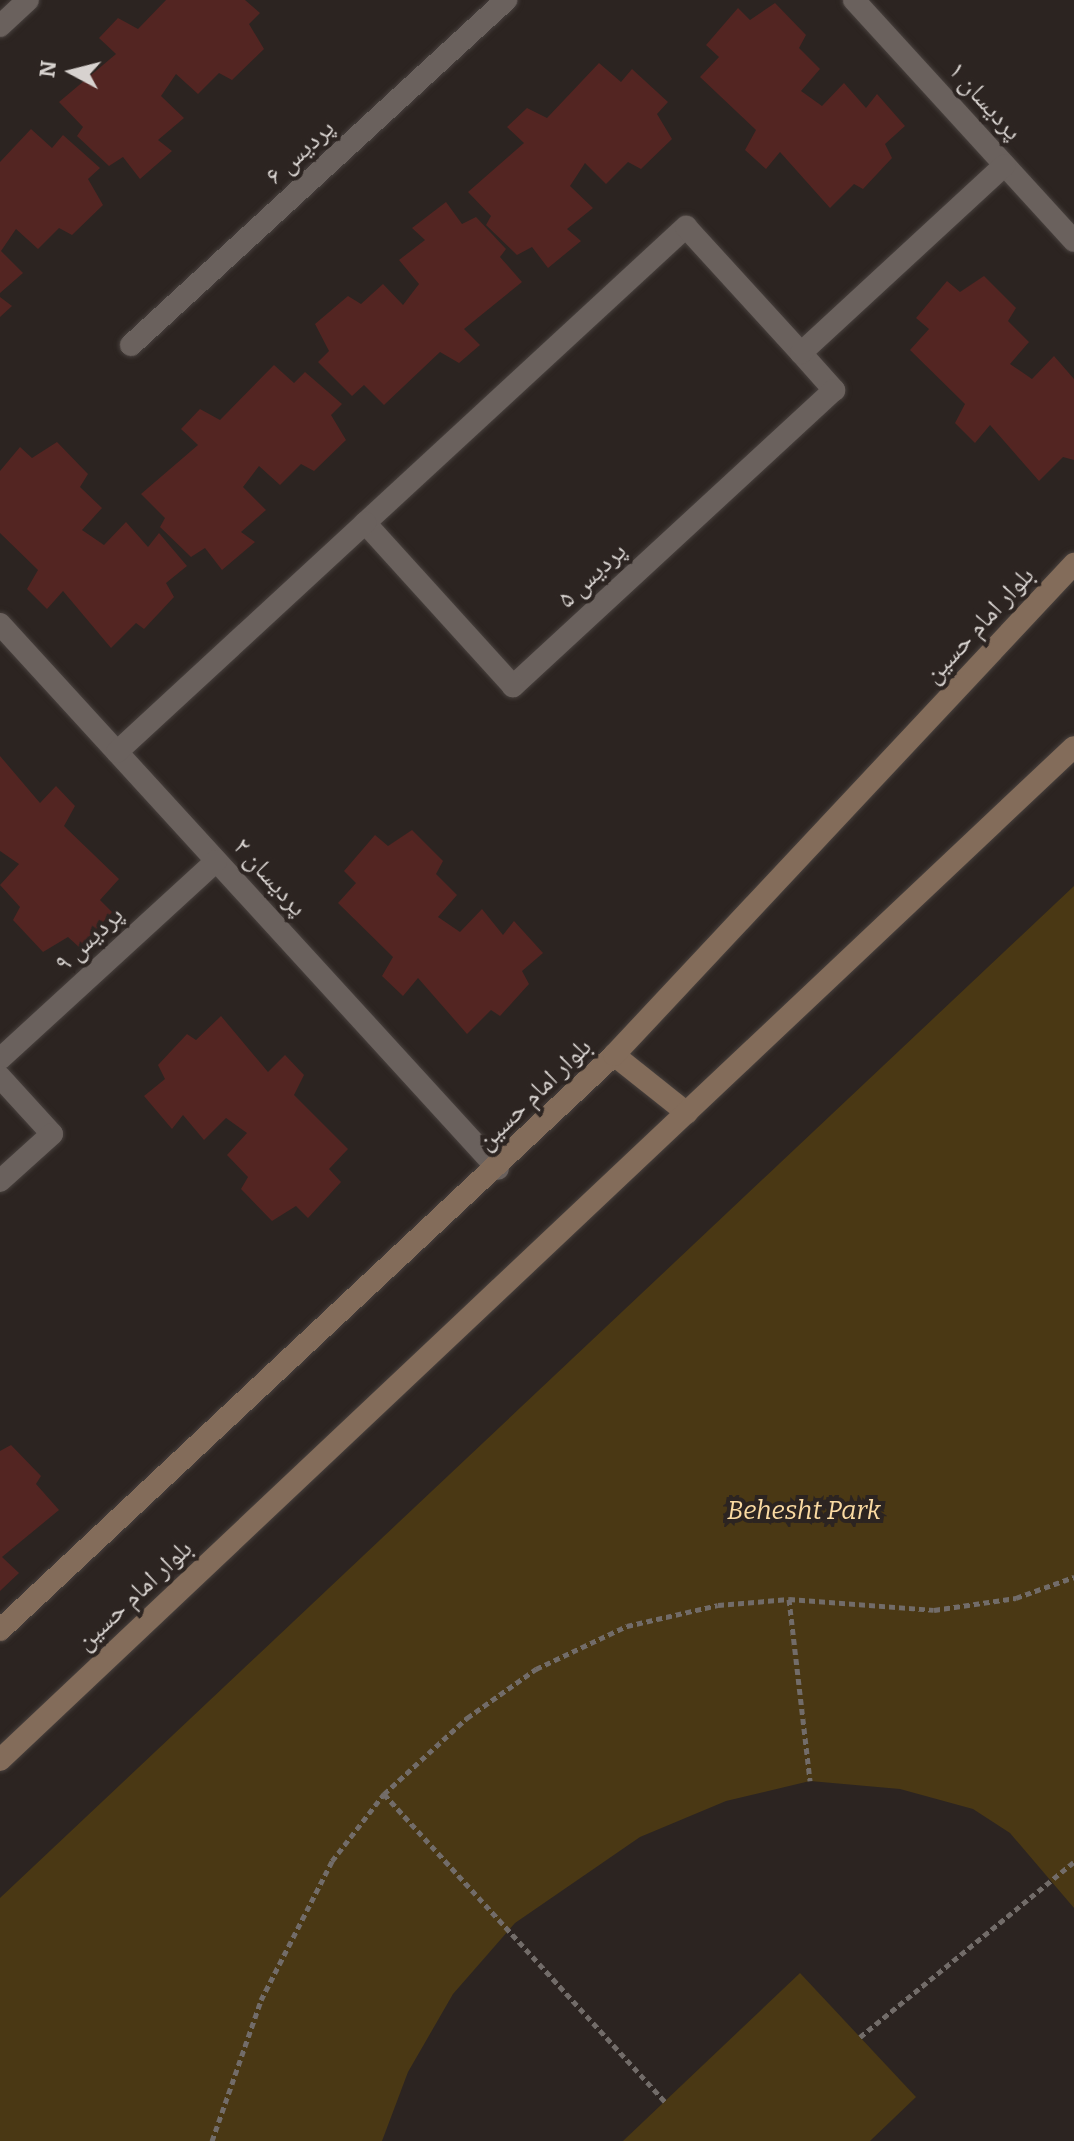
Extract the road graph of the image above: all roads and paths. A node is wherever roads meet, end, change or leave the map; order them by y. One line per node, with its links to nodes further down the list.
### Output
1 (28, 0): 4 (street)
2 (506, 0): 7 (street, پردیس ۶)
3 (854, 0): 5 (street, پردیسان ۱)
4 (0, 26)
5 (1005, 165): 6 (street, پردیسان ۱); 8 (street)
6 (1074, 241)
7 (131, 345)
8 (801, 353): 9 (street, پردیس ۵); 9 (street, پردیس ۵)
9 (365, 523): 13 (street, پردیس ۵)
10 (1074, 564): 15 (main road, بلوار امام حسین)
11 (0, 624): 13 (street, پردیسان ۲)
12 (1074, 747): 18 (main road, بلوار امام حسین)
13 (117, 752): 14 (street, پردیسان ۲)
14 (216, 861): 16 (street, پردیس ۹); 19 (street, پردیسان ۲)
15 (614, 1055): 18 (main road); 19 (main road, بلوار امام حسین)
16 (0, 1059)
17 (0, 1077): 20 (street)
18 (687, 1113): 24 (main road, بلوار امام حسین)
19 (498, 1169): 23 (main road, بلوار امام حسین)
20 (0, 1181)
21 (1074, 1577): 22 (path)
22 (789, 1599): 25 (path); 26 (path)
23 (0, 1630)
24 (0, 1760)
25 (810, 1781)
26 (384, 1794): 29 (path); 30 (path)
27 (1074, 1862): 28 (path)
28 (860, 2037)
29 (665, 2102)
30 (212, 2141)

